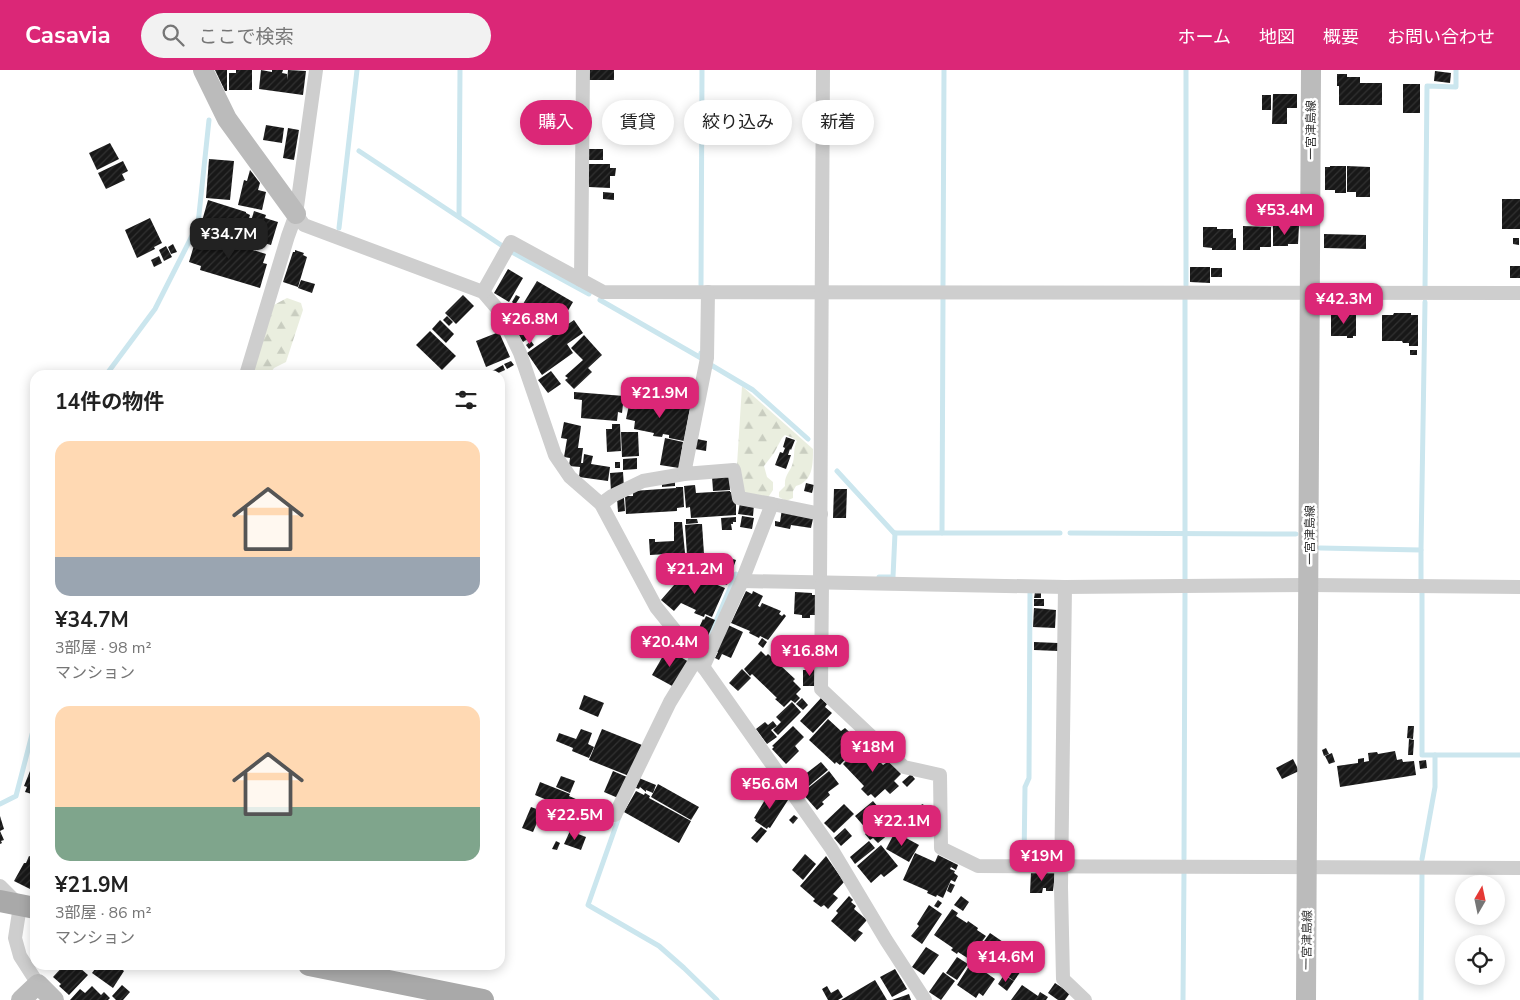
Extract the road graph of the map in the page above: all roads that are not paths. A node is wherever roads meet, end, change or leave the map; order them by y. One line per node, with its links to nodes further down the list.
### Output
1 (203, 70): 6 (main road)
2 (316, 70): 6 (street)
3 (583, 70): 7 (street)
4 (823, 70): 8 (street)
5 (1311, 70): 11 (main road, 一宮津島線)
6 (296, 214): 9 (street); 13 (street)
7 (581, 280): 9 (street); 10 (street)
8 (822, 291): 10 (street); 11 (street); 17 (street)
9 (483, 292): 15 (street)
10 (708, 292): 14 (street)
11 (1310, 292): 12 (street); 20 (main road, 一宮津島線)
12 (1520, 293)
13 (248, 370)
14 (684, 474): 15 (street); 16 (street)
15 (602, 504): 23 (street)
16 (772, 504): 17 (street); 18 (street)
17 (821, 514): 19 (street)
18 (742, 581): 19 (street); 23 (street)
19 (821, 583): 22 (street); 25 (street)
20 (1310, 585): 21 (street); 22 (street); 26 (main road, 一宮津島線)
21 (1520, 587)
22 (1065, 588): 25 (street)
23 (700, 663): 24 (street); 35 (street)
24 (615, 816)
25 (1062, 866): 26 (street); 36 (street)
26 (1308, 866): 27 (street); 37 (main road, 一宮津島線)
27 (1520, 868)
28 (0, 886): 29 (street)
29 (18, 905): 31 (street)
30 (334, 970): 34 (main road)
31 (38, 984): 32 (main road); 33 (main road)
32 (21, 1000)
33 (54, 1000)
34 (483, 1000)
35 (925, 1000)
36 (1085, 1000)
37 (1306, 1000)

